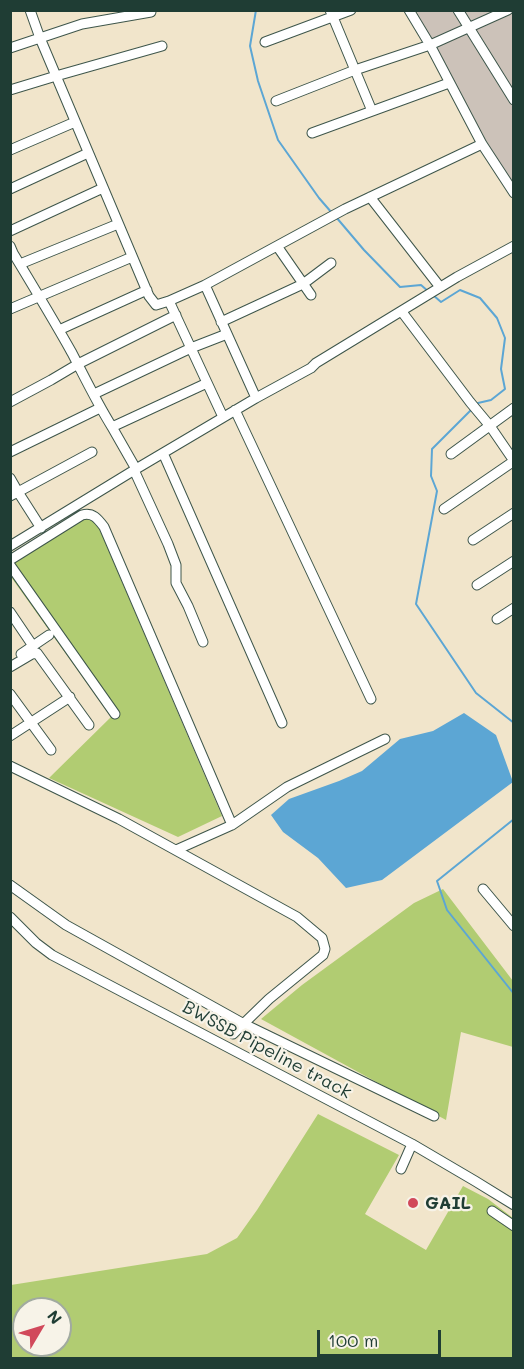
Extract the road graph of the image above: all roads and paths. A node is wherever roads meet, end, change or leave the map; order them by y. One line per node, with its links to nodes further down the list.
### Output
1 (30, 10): 10 (street)
2 (351, 10): 7 (street)
3 (409, 10): 12 (street)
4 (458, 10): 9 (street)
5 (508, 10): 8 (street); 9 (street)
6 (152, 12): 10 (street)
7 (332, 14): 11 (street); 15 (street)
8 (513, 20)
9 (469, 27): 12 (street); 19 (street)
10 (40, 38): 14 (street); 16 (street)
11 (265, 42)
12 (430, 45): 15 (street); 17 (street)
13 (162, 46): 16 (street)
14 (10, 48)
15 (355, 70): 20 (street); 21 (street)
16 (56, 76): 18 (street); 22 (street)
17 (449, 83): 21 (street); 24 (street)
18 (10, 90)
19 (513, 100)
20 (276, 101)
21 (372, 111): 23 (street)
22 (75, 122): 25 (street); 26 (street)
23 (312, 133)
24 (482, 144): 29 (street); 30 (street)
25 (10, 150)
26 (88, 153): 27 (street); 28 (street)
27 (103, 188): 31 (street); 32 (street)
28 (10, 189)
29 (513, 193)
30 (370, 197): 34 (street); 41 (street)
31 (118, 224): 36 (street); 38 (street)
32 (10, 231)
33 (10, 246): 38 (street)
34 (277, 246): 39 (street); 40 (street)
35 (513, 246): 41 (street)
36 (132, 258): 42 (street); 44 (street)
37 (331, 263): 39 (street)
38 (20, 264): 44 (street)
39 (303, 284): 43 (street); 49 (street)
40 (204, 285): 45 (street); 49 (street)
41 (438, 289): 47 (street)
42 (147, 290): 45 (street); 50 (street)
43 (311, 295)
44 (39, 297): 46 (street); 50 (street)
45 (170, 301): 48 (street)
46 (10, 309)
47 (402, 312): 56 (street); 62 (street)
48 (176, 315): 52 (street); 53 (street)
49 (221, 322): 51 (street)
50 (59, 330): 53 (street)
51 (227, 334): 52 (street); 56 (street)
52 (191, 348): 54 (street); 55 (street)
53 (78, 364): 55 (street); 57 (street)
54 (207, 383): 61 (street); 63 (street)
55 (94, 394): 58 (street)
56 (256, 398): 60 (street)
57 (10, 402)
58 (100, 408): 63 (street); 64 (street)
59 (513, 408): 62 (street)
60 (235, 410): 61 (street); 90 (street)
61 (223, 417): 66 (street)
62 (490, 426): 67 (street); 71 (street)
63 (112, 427): 68 (street)
64 (10, 452)
65 (92, 452): 70 (street)
66 (163, 453): 68 (street); 93 (street)
67 (451, 454)
68 (135, 469): 73 (street); 84 (street)
69 (10, 478): 70 (street)
70 (14, 494): 73 (street)
71 (444, 509)
72 (513, 513): 74 (street)
73 (40, 528): 75 (street)
74 (473, 540)
75 (10, 546)
76 (10, 560): 99 (street)
77 (513, 561): 79 (street)
78 (10, 565): 91 (street)
79 (477, 585)
80 (513, 608): 82 (street)
81 (10, 612): 85 (street)
82 (497, 619)
83 (49, 635): 85 (street)
84 (203, 642)
85 (33, 646): 86 (street)
86 (10, 661)
87 (10, 667): 89 (street)
88 (10, 694): 92 (street)
89 (70, 697): 92 (street); 94 (street)
90 (371, 699)
91 (115, 714)
92 (31, 723): 95 (street); 97 (street)
93 (282, 723)
94 (89, 724)
95 (10, 736)
96 (385, 739): 99 (street)
97 (51, 750)
98 (10, 766): 100 (street)
99 (232, 825): 100 (street)
100 (176, 849): 105 (street)
101 (10, 885): 105 (street)
102 (483, 889): 104 (street)
103 (10, 917): 108 (street, BWSSB Pipeline track)
104 (513, 926)
105 (244, 1024): 106 (street); 107 (street)
106 (233, 1034)
107 (434, 1116)
108 (412, 1144): 109 (street); 110 (street, BWSSB Pipeline track)
109 (401, 1168)
110 (513, 1205)
111 (492, 1211): 112 (street)
112 (513, 1226)

